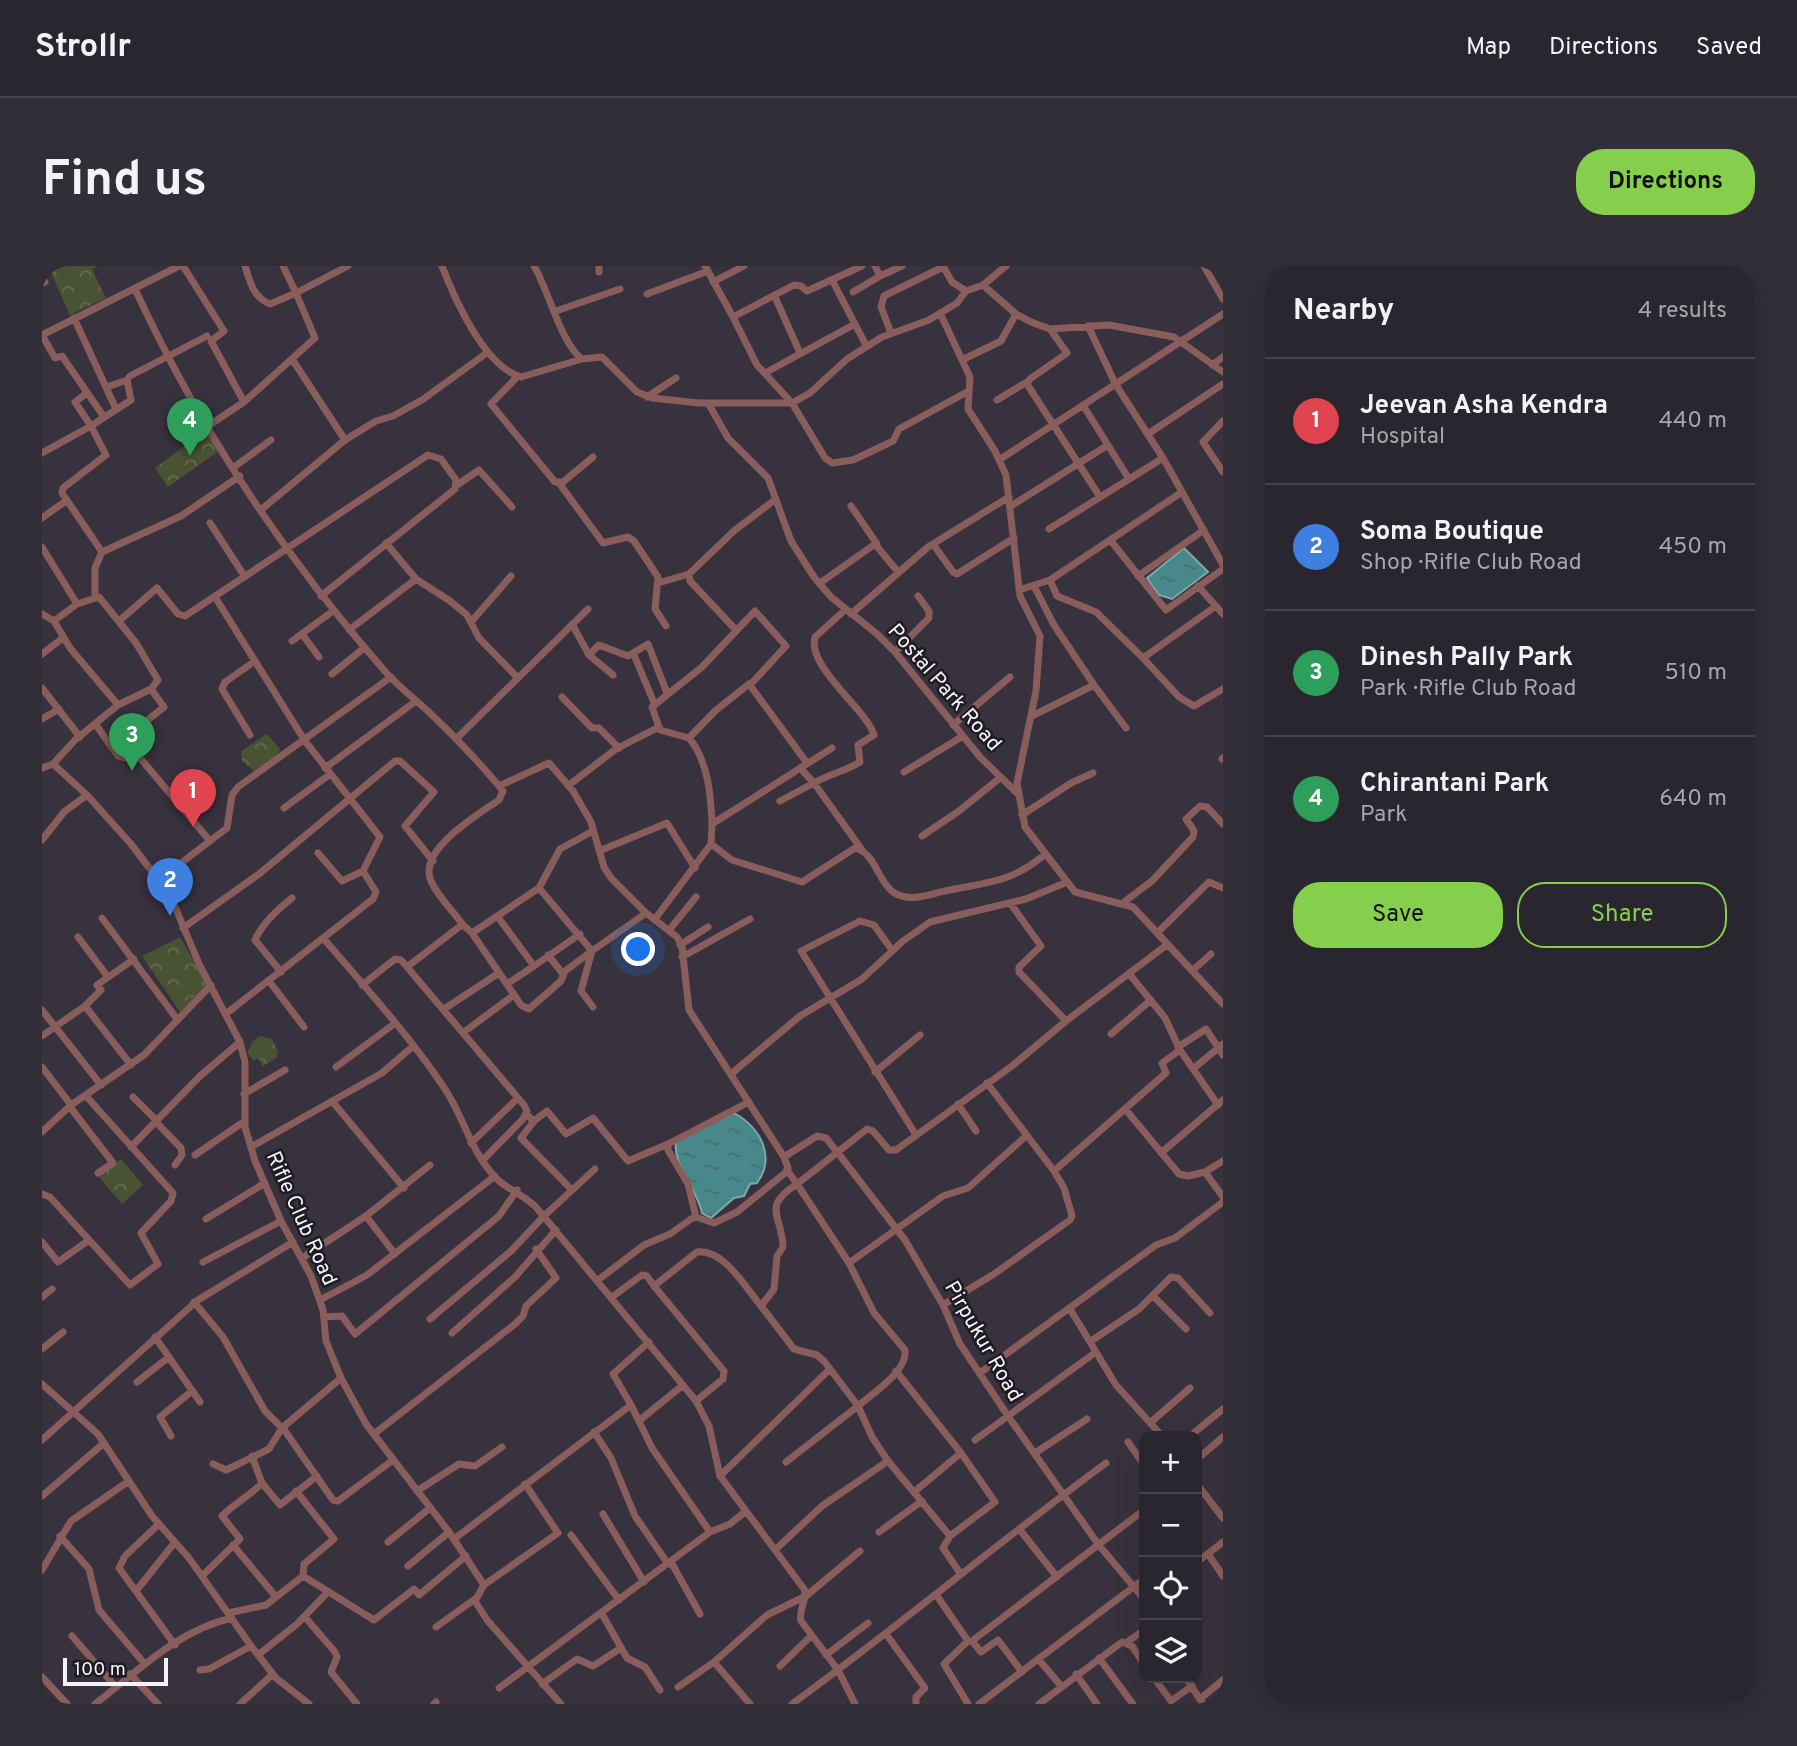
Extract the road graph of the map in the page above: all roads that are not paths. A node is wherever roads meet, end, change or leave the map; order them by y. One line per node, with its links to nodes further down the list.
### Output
1 (181, 266): 19 (street); 62 (street)
2 (245, 266): 23 (street)
3 (283, 266): 23 (street)
4 (348, 266): 23 (street)
5 (442, 266): 41 (street)
6 (534, 266): 27 (street)
7 (744, 266): 17 (street)
8 (862, 266): 16 (street)
9 (875, 266): 15 (street)
10 (902, 266): 15 (street)
11 (1006, 266): 18 (street)
12 (1203, 266): 26 (street)
13 (943, 267): 21 (street); 36 (street)
14 (706, 269): 17 (street); 24 (street)
15 (880, 276): 22 (street)
16 (832, 280): 25 (street); 33 (street)
17 (713, 282): 31 (street)
18 (983, 285): 21 (street); 29 (street)
19 (135, 289): 32 (street); 44 (street)
20 (620, 289): 27 (street)
21 (966, 291): 28 (street)
22 (853, 292)
23 (296, 293): 45 (street)
24 (647, 294)
25 (775, 297): 31 (street); 42 (street)
26 (1223, 299)
27 (556, 311): 46 (street)
28 (940, 313): 36 (street); 47 (street)
29 (1016, 314): 35 (street); 47 (street)
30 (1223, 314): 39 (street)
31 (733, 317): 50 (street)
32 (74, 318): 37 (street); 57 (street)
33 (855, 324): 40 (street); 42 (street)
34 (1088, 326): 35 (street); 39 (street); 56 (street)
35 (1050, 328): 54 (street)
36 (891, 333): 40 (street)
37 (42, 335): 59 (street)
38 (207, 337): 44 (street)
39 (1184, 342): 48 (street); 56 (street)
40 (867, 347): 64 (street)
41 (488, 352): 51 (street); 75 (street)
42 (800, 353): 50 (street)
43 (1223, 357): 48 (street)
44 (167, 358): 53 (street); 71 (street)
45 (292, 359): 62 (street); 75 (street)
46 (582, 359): 51 (street); 60 (street)
47 (962, 360): 58 (street)
48 (1212, 365): 49 (street)
49 (1223, 372)
50 (765, 373): 64 (street)
51 (517, 377): 86 (street)
52 (676, 378): 60 (street)
53 (127, 380): 57 (street); 66 (street)
54 (1027, 382): 61 (street); 69 (street)
55 (1223, 384): 73 (street)
56 (1116, 385): 65 (street); 73 (street)
57 (107, 387): 66 (street)
58 (967, 392): 64 (street); 80 (street)
59 (87, 393): 67 (street); 70 (street)
60 (647, 397): 63 (street)
61 (997, 400)
62 (244, 402): 71 (street)
63 (708, 403): 64 (street); 90 (street, Postal Park Road)
64 (792, 403)
65 (1083, 405): 69 (street); 76 (street)
66 (116, 409): 67 (street)
67 (104, 417): 70 (street)
68 (1223, 421): 72 (street)
69 (1053, 425): 80 (street); 81 (street)
70 (91, 426): 77 (street); 91 (street)
71 (208, 426): 82 (street)
72 (1220, 430): 83 (street)
73 (1149, 434): 79 (street)
74 (271, 440): 82 (street)
75 (345, 440): 95 (street)
76 (1108, 445): 81 (street); 85 (street)
77 (42, 453)
78 (593, 457): 86 (street)
79 (1163, 458): 85 (street); 88 (street)
80 (999, 460): 92 (street)
81 (1079, 463): 89 (street); 92 (street)
82 (234, 467): 84 (street)
83 (1223, 472)
84 (240, 476): 95 (street); 107 (street)
85 (1129, 480): 89 (street)
86 (559, 483): 116 (street)
87 (457, 485): 94 (street); 102 (street); 106 (street)
88 (1182, 492): 99 (street); 101 (street)
89 (1100, 497): 98 (street)
90 (776, 499): 110 (street); 117 (street, Postal Park Road)
91 (67, 500): 96 (street); 107 (street)
92 (1010, 501): 100 (street); 104 (street)
93 (851, 506): 103 (street)
94 (512, 507)
95 (262, 509): 106 (street)
96 (42, 518)
97 (210, 523): 113 (street)
98 (1049, 529)
99 (1204, 530): 108 (street); 112 (street)
100 (1014, 538): 104 (street); 120 (street)
101 (1111, 541): 112 (street); 115 (street)
102 (386, 543): 114 (street); 122 (street)
103 (877, 544): 109 (street); 117 (street)
104 (933, 544): 109 (street)
105 (42, 547): 125 (street)
106 (288, 549): 113 (street); 122 (street)
107 (102, 552): 121 (street)
108 (1223, 567): 119 (street)
109 (898, 572): 129 (street)
110 (689, 574): 116 (street); 137 (street)
111 (511, 576): 134 (street)
112 (1138, 576): 119 (street)
113 (245, 577): 124 (street)
114 (416, 579): 134 (street); 138 (street)
115 (1050, 580): 118 (street); 148 (street)
116 (658, 583): 136 (street)
117 (820, 583): 129 (street, Postal Park Road)
118 (1034, 586): 120 (street); 156 (street)
119 (1198, 586): 126 (street)
120 (1019, 590): 166 (street)
121 (95, 595): 125 (street); 133 (street)
122 (321, 596): 128 (street)
123 (918, 596): 143 (street)
124 (215, 597): 133 (street); 149 (street)
125 (77, 604): 132 (street)
126 (1216, 606): 131 (street); 148 (street)
127 (588, 608): 135 (street)
128 (333, 611): 138 (street); 139 (street)
129 (848, 612): 143 (street, Postal Park Road); 189 (street)
130 (42, 614): 132 (street)
131 (1223, 614)
132 (54, 621): 140 (street)
133 (119, 621): 158 (street)
134 (471, 622): 154 (street)
135 (572, 624): 145 (street); 154 (street)
136 (666, 626)
137 (735, 629): 155 (street); 160 (street)
138 (349, 630): 142 (street)
139 (302, 634): 141 (street); 147 (street)
140 (63, 638): 144 (street); 163 (street)
141 (292, 641)
142 (364, 648): 150 (street); 152 (street)
143 (895, 652): 169 (street, Postal Park Road)
144 (42, 654)
145 (589, 655): 146 (street); 151 (street)
146 (634, 655): 160 (street); 164 (street)
147 (319, 657)
148 (1143, 658): 159 (street)
149 (255, 660): 172 (street); 176 (street)
150 (332, 674)
151 (613, 675)
152 (391, 677): 162 (street); 176 (street)
153 (1010, 677): 169 (street)
154 (517, 678): 177 (street)
155 (750, 685): 175 (street); 181 (street)
156 (1094, 685): 166 (street); 171 (street)
157 (42, 688): 165 (street)
158 (151, 689): 163 (street); 180 (street)
159 (1223, 689)
160 (667, 693): 164 (street)
161 (562, 697): 178 (street)
162 (416, 701): 177 (street); 185 (street)
163 (118, 705): 168 (street)
164 (655, 705): 170 (street)
165 (59, 709): 167 (street); 174 (street)
166 (1032, 716): 192 (street)
167 (42, 719)
168 (96, 724): 174 (street); 180 (street)
169 (953, 725): 173 (street, Postal Park Road)
170 (659, 727): 175 (street); 178 (street)
171 (1126, 728)
172 (250, 735)
173 (963, 736): 186 (street); 188 (street, Postal Park Road)
174 (80, 737): 182 (street)
175 (689, 738): 198 (street)
176 (305, 740): 185 (street); 203 (street)
177 (456, 740): 191 (street)
178 (618, 748): 190 (street)
179 (832, 748): 181 (street)
180 (135, 752): 203 (street)
181 (807, 763): 184 (street)
182 (53, 764): 183 (street); 193 (street, Rifle Club Road)
183 (42, 768)
184 (800, 768): 189 (street); 198 (street)
185 (327, 772): 194 (street); 196 (street)
186 (904, 772)
187 (1093, 774): 197 (street)
188 (1000, 777): 192 (street, Postal Park Road); 201 (street)
189 (814, 783): 195 (street); 206 (street)
190 (569, 785): 191 (street); 200 (street)
191 (499, 786): 209 (street)
192 (1019, 794): 197 (street)
193 (88, 795): 202 (street); 212 (street, Rifle Club Road)
194 (351, 800): 209 (street); 211 (street); 227 (street)
195 (780, 802)
196 (284, 808)
197 (1022, 815): 208 (street)
198 (712, 824): 204 (street)
199 (1223, 824): 218 (street)
200 (593, 831): 205 (street); 214 (street)
201 (922, 836)
202 (43, 838)
203 (210, 841): 212 (street)
204 (711, 844): 206 (street); 210 (street)
205 (599, 850): 210 (street); 220 (street)
206 (862, 850): 208 (street)
207 (318, 853): 211 (street)
208 (1044, 855): 213 (street)
209 (433, 861): 225 (street)
210 (695, 868): 223 (street)
211 (363, 871): 233 (street)
212 (160, 879): 227 (street, Rifle Club Road)
213 (1065, 883): 218 (street); 219 (street)
214 (539, 888): 221 (street); 231 (street)
215 (1223, 888): 229 (street)
216 (696, 897): 228 (street)
217 (292, 898): 245 (street)
218 (1124, 902): 229 (street)
219 (1010, 903): 236 (street); 264 (street)
220 (646, 913): 223 (street); 237 (street)
221 (498, 917): 230 (street); 242 (street)
222 (102, 918): 241 (street)
223 (655, 919): 228 (street)
224 (750, 919): 240 (street)
225 (463, 925): 230 (street); 243 (street)
226 (708, 927): 235 (street)
227 (183, 928): 252 (street, Rifle Club Road)
228 (670, 929): 235 (street)
229 (1158, 932): 234 (street)
230 (472, 933): 246 (street)
231 (580, 934): 237 (street); 239 (street)
232 (78, 937): 249 (street)
233 (324, 939): 245 (street); 253 (street)
234 (1168, 944): 244 (street); 248 (street)
235 (680, 945): 240 (street)
236 (892, 950): 255 (street); 255 (street)
237 (592, 951): 247 (street); 259 (street)
238 (1211, 954): 244 (street)
239 (548, 955): 242 (street); 247 (street)
240 (682, 957): 282 (street)
241 (134, 959): 249 (street); 263 (street)
242 (534, 965): 251 (street)
243 (407, 967): 253 (street); 260 (street)
244 (1192, 971): 257 (street)
245 (281, 972): 250 (street)
246 (499, 973): 251 (street); 260 (street)
247 (564, 974): 254 (street)
248 (1130, 975): 256 (street); 264 (street)
249 (108, 977): 258 (street)
250 (269, 981): 262 (street); 267 (street)
251 (506, 984): 254 (street)
252 (211, 985): 262 (street, Rifle Club Road); 263 (street)
253 (362, 985): 265 (street)
254 (514, 995): 268 (street)
255 (830, 998): 281 (street); 282 (street)
256 (1151, 1000): 269 (street); 274 (street)
257 (1223, 1004)
258 (85, 1006): 266 (street); 276 (street)
259 (593, 1007)
260 (444, 1009): 268 (street)
261 (42, 1010): 266 (street)
262 (228, 1013): 272 (street, Rifle Club Road)
263 (177, 1019): 276 (street)
264 (1066, 1021): 283 (street)
265 (394, 1024): 273 (street); 278 (street)
266 (54, 1027): 271 (street); 284 (street)
267 (304, 1027)
268 (464, 1032): 288 (street)
269 (1111, 1034)
270 (920, 1035): 281 (street)
271 (42, 1036)
272 (240, 1042): 285 (street, Rifle Club Road); 296 (street)
273 (412, 1047): 289 (street); 303 (street)
274 (1179, 1049): 275 (street); 279 (street); 294 (street)
275 (1222, 1049): 279 (street)
276 (131, 1065): 284 (street)
277 (42, 1066): 293 (street)
278 (336, 1067)
279 (1193, 1069): 291 (street)
280 (285, 1070): 285 (street)
281 (875, 1072): 301 (street)
282 (731, 1074): 290 (street)
283 (987, 1083): 292 (street); 302 (street)
284 (101, 1085): 286 (street)
285 (244, 1094): 297 (street, Rifle Club Road)
286 (86, 1096): 293 (street); 305 (street)
287 (133, 1097): 296 (street)
288 (518, 1098): 295 (street); 303 (street)
289 (332, 1101): 306 (street); 323 (street)
290 (749, 1102): 304 (street); 310 (street)
291 (1220, 1102): 308 (street)
292 (958, 1104): 300 (street); 301 (street)
293 (70, 1106): 299 (street); 318 (street)
294 (1126, 1110): 308 (street); 317 (street)
295 (526, 1114): 298 (street); 311 (street)
296 (157, 1121): 305 (street); 313 (street)
297 (245, 1121): 306 (street, Rifle Club Road); 309 (street)
298 (534, 1121): 304 (street); 325 (street)
299 (43, 1129)
300 (976, 1131)
301 (916, 1135): 307 (street)
302 (1026, 1136): 317 (street); 333 (street)
303 (471, 1143): 311 (street)
304 (668, 1144): 330 (street)
305 (131, 1147): 335 (street)
306 (251, 1147): 321 (street, Rifle Club Road)
307 (838, 1153): 310 (street, Pirpukur Road); 322 (street); 333 (street, Pirpukur Road)
308 (1161, 1153): 319 (street)
309 (195, 1155)
310 (784, 1157): 316 (street)
311 (483, 1160): 320 (street)
312 (1223, 1161): 319 (street)
313 (175, 1165)
314 (430, 1165): 323 (street)
315 (595, 1169): 325 (street)
316 (787, 1170): 322 (street); 330 (street)
317 (1054, 1171): 351 (street)
318 (98, 1172)
319 (1205, 1172): 327 (street)
320 (495, 1176): 324 (street); 339 (street)
321 (265, 1183): 331 (street); 332 (street, Rifle Club Road)
322 (797, 1184): 342 (street); 352 (street)
323 (404, 1188): 328 (street)
324 (517, 1190): 329 (street); 355 (street)
325 (572, 1190): 329 (street)
326 (42, 1194): 335 (street)
327 (1223, 1200): 353 (street)
328 (366, 1216): 339 (street); 340 (street)
329 (544, 1216): 334 (street); 356 (street)
330 (696, 1217): 343 (street)
331 (206, 1219)
332 (281, 1221): 337 (street, Rifle Club Road); 341 (street)
333 (896, 1229): 342 (street); 351 (street, Pirpukur Road)
334 (556, 1230): 338 (street); 343 (street)
335 (89, 1240): 336 (street)
336 (42, 1242)
337 (293, 1242): 340 (street, Rifle Club Road); 350 (street)
338 (536, 1250): 359 (street); 389 (street)
339 (395, 1254): 349 (street)
340 (302, 1258): 349 (street, Rifle Club Road)
341 (203, 1262)
342 (849, 1263): 367 (street)
343 (598, 1280): 348 (street)
344 (654, 1286): 348 (street); 352 (street); 375 (street)
345 (52, 1289): 347 (street)
346 (1153, 1296): 354 (street); 357 (street); 361 (street)
347 (42, 1297)
348 (612, 1297): 362 (street)
349 (320, 1300): 355 (street, Rifle Club Road)
350 (194, 1302): 360 (street); 385 (street)
351 (943, 1305): 368 (street, Pirpukur Road)
352 (761, 1306): 366 (street)
353 (1070, 1309): 361 (street); 368 (street)
354 (1210, 1313)
355 (324, 1317): 369 (street, Rifle Club Road)
356 (430, 1319)
357 (1186, 1329)
358 (63, 1332): 363 (street)
359 (452, 1333)
360 (155, 1337): 365 (street); 380 (street)
361 (1090, 1341): 364 (street)
362 (649, 1342): 371 (street); 377 (street)
363 (42, 1349)
364 (1096, 1352): 381 (street); 384 (street)
365 (169, 1357): 370 (street); 374 (street)
366 (830, 1369): 378 (street); 408 (street)
367 (896, 1371): 378 (street); 397 (street)
368 (980, 1373): 381 (street, Pirpukur Road)
369 (341, 1378): 385 (street); 389 (street, Rifle Club Road)
370 (137, 1382)
371 (683, 1385): 375 (street); 383 (street)
372 (43, 1386): 380 (street)
373 (1191, 1388): 384 (street)
374 (192, 1391): 376 (street); 390 (street)
375 (696, 1401): 408 (street)
376 (200, 1402)
377 (631, 1405): 383 (street); 388 (street)
378 (858, 1406): 403 (street); 404 (street)
379 (1223, 1409): 387 (street)
380 (73, 1410): 392 (street); 395 (street)
381 (1008, 1416): 393 (street); 398 (street, Pirpukur Road)
382 (1087, 1419): 398 (street)
383 (640, 1420): 426 (street)
384 (1150, 1423): 386 (street)
385 (282, 1428): 400 (street); 407 (street)
386 (1157, 1431)
387 (1196, 1431)
388 (594, 1432): 411 (street); 444 (street)
389 (374, 1434): 402 (street, Rifle Club Road)
390 (171, 1436)
391 (1223, 1437): 399 (street)
392 (42, 1440)
393 (975, 1440)
394 (1128, 1442): 401 (street)
395 (104, 1443): 409 (street); 417 (street)
396 (502, 1447): 414 (street)
397 (961, 1453): 415 (street); 431 (street)
398 (1035, 1453): 416 (street, Pirpukur Road)
399 (1202, 1455)
400 (252, 1456): 406 (street); 410 (street)
401 (1139, 1458)
402 (393, 1460): 407 (street); 414 (street, Rifle Club Road)
403 (888, 1461): 415 (street); 437 (street)
404 (786, 1462)
405 (1106, 1463): 416 (street)
406 (213, 1464)
407 (317, 1476): 413 (street)
408 (720, 1476): 420 (street)
409 (129, 1481): 424 (street); 429 (street)
410 (262, 1483): 413 (street); 436 (street)
411 (525, 1484): 430 (street); 454 (street)
412 (1202, 1490): 423 (street)
413 (296, 1491): 449 (street)
414 (417, 1491): 419 (street, Rifle Club Road)
415 (914, 1492): 418 (street)
416 (1063, 1494): 425 (street); 435 (street, Pirpukur Road)
417 (42, 1496)
418 (922, 1501): 427 (street); 431 (street)
419 (430, 1508): 430 (street, Rifle Club Road); 433 (street)
420 (746, 1511): 426 (street); 437 (street)
421 (603, 1514): 452 (street)
422 (1139, 1514): 435 (street)
423 (1223, 1518)
424 (159, 1524): 432 (street); 456 (street)
425 (1020, 1530): 447 (street); 451 (street)
426 (710, 1532): 444 (street)
427 (879, 1532)
428 (571, 1535): 463 (street)
429 (60, 1536): 443 (street); 485 (street)
430 (452, 1536): 441 (street, Rifle Club Road); 445 (street)
431 (950, 1536): 447 (street)
432 (175, 1542): 448 (street); 456 (street)
433 (388, 1542)
434 (1223, 1542): 440 (street)
435 (1098, 1544): 451 (street); 455 (street, Pirpukur Road)
436 (233, 1545): 448 (street); 461 (street)
437 (775, 1550): 459 (street)
438 (860, 1551): 459 (street)
439 (42, 1554): 443 (street)
440 (1208, 1554): 442 (street); 450 (street)
441 (466, 1556): 454 (street, Rifle Club Road); 458 (street)
442 (1202, 1558)
443 (49, 1560): 446 (street)
444 (669, 1563): 452 (street); 465 (street)
445 (408, 1566)
446 (42, 1570)
447 (960, 1573): 460 (street)
448 (202, 1576): 466 (street)
449 (303, 1576): 458 (street); 461 (street)
450 (1223, 1576)
451 (1056, 1577): 474 (street)
452 (645, 1582): 463 (street)
453 (1139, 1583): 455 (street)
454 (484, 1586): 462 (street)
455 (1135, 1586): 457 (street, Pirpukur Road); 483 (street)
456 (136, 1591): 476 (street)
457 (1139, 1592)
458 (327, 1593): 467 (street)
459 (806, 1596): 473 (street); 484 (street)
460 (937, 1596): 470 (street); 474 (street)
461 (276, 1597): 466 (street)
462 (475, 1599): 469 (street); 487 (street)
463 (619, 1600): 464 (street)
464 (602, 1614): 478 (street); 487 (street)
465 (700, 1614)
466 (230, 1615): 476 (street); 477 (street)
467 (305, 1617): 479 (street); 512 (street)
468 (868, 1623): 480 (street)
469 (436, 1627)
470 (886, 1634): 489 (street); 517 (street)
471 (1139, 1634): 475 (street)
472 (72, 1636): 499 (street)
473 (811, 1636): 480 (street); 486 (street)
474 (970, 1641): 490 (street); 518 (street)
475 (1128, 1642): 481 (street); 482 (street)
476 (175, 1644): 485 (street)
477 (251, 1646): 479 (street); 488 (street)
478 (621, 1648): 498 (street); 504 (street)
479 (258, 1655): 492 (street)
480 (826, 1655): 489 (street)
481 (1139, 1657)
482 (1099, 1658): 493 (street); 522 (street)
483 (1039, 1660): 490 (street); 501 (street)
484 (714, 1662): 500 (street); 514 (street)
485 (144, 1663): 491 (street)
486 (780, 1666)
487 (528, 1667): 498 (street); 503 (street)
488 (200, 1670)
489 (838, 1671): 515 (street); 516 (street)
490 (1022, 1672): 519 (street)
491 (130, 1674): 499 (street); 509 (street)
492 (273, 1674): 510 (street); 511 (street)
493 (1076, 1674): 501 (street); 521 (street)
494 (42, 1677): 507 (street)
495 (1223, 1680): 506 (street)
496 (1157, 1683): 505 (street)
497 (1190, 1683): 502 (street)
498 (542, 1684): 513 (street)
499 (115, 1686): 508 (street)
500 (678, 1686)
501 (1062, 1686): 520 (street)
502 (1192, 1686): 505 (street); 506 (street)
503 (499, 1688)
504 (660, 1690)
505 (1169, 1702)
506 (1202, 1702)
507 (67, 1704)
508 (95, 1704)
509 (158, 1704)
510 (240, 1704)
511 (309, 1704)
512 (357, 1704)
513 (561, 1704)
514 (750, 1704)
515 (792, 1704)
516 (855, 1704)
517 (916, 1704)
518 (968, 1704)
519 (979, 1704)
520 (1040, 1704)
521 (1097, 1704)
522 (1133, 1704)

